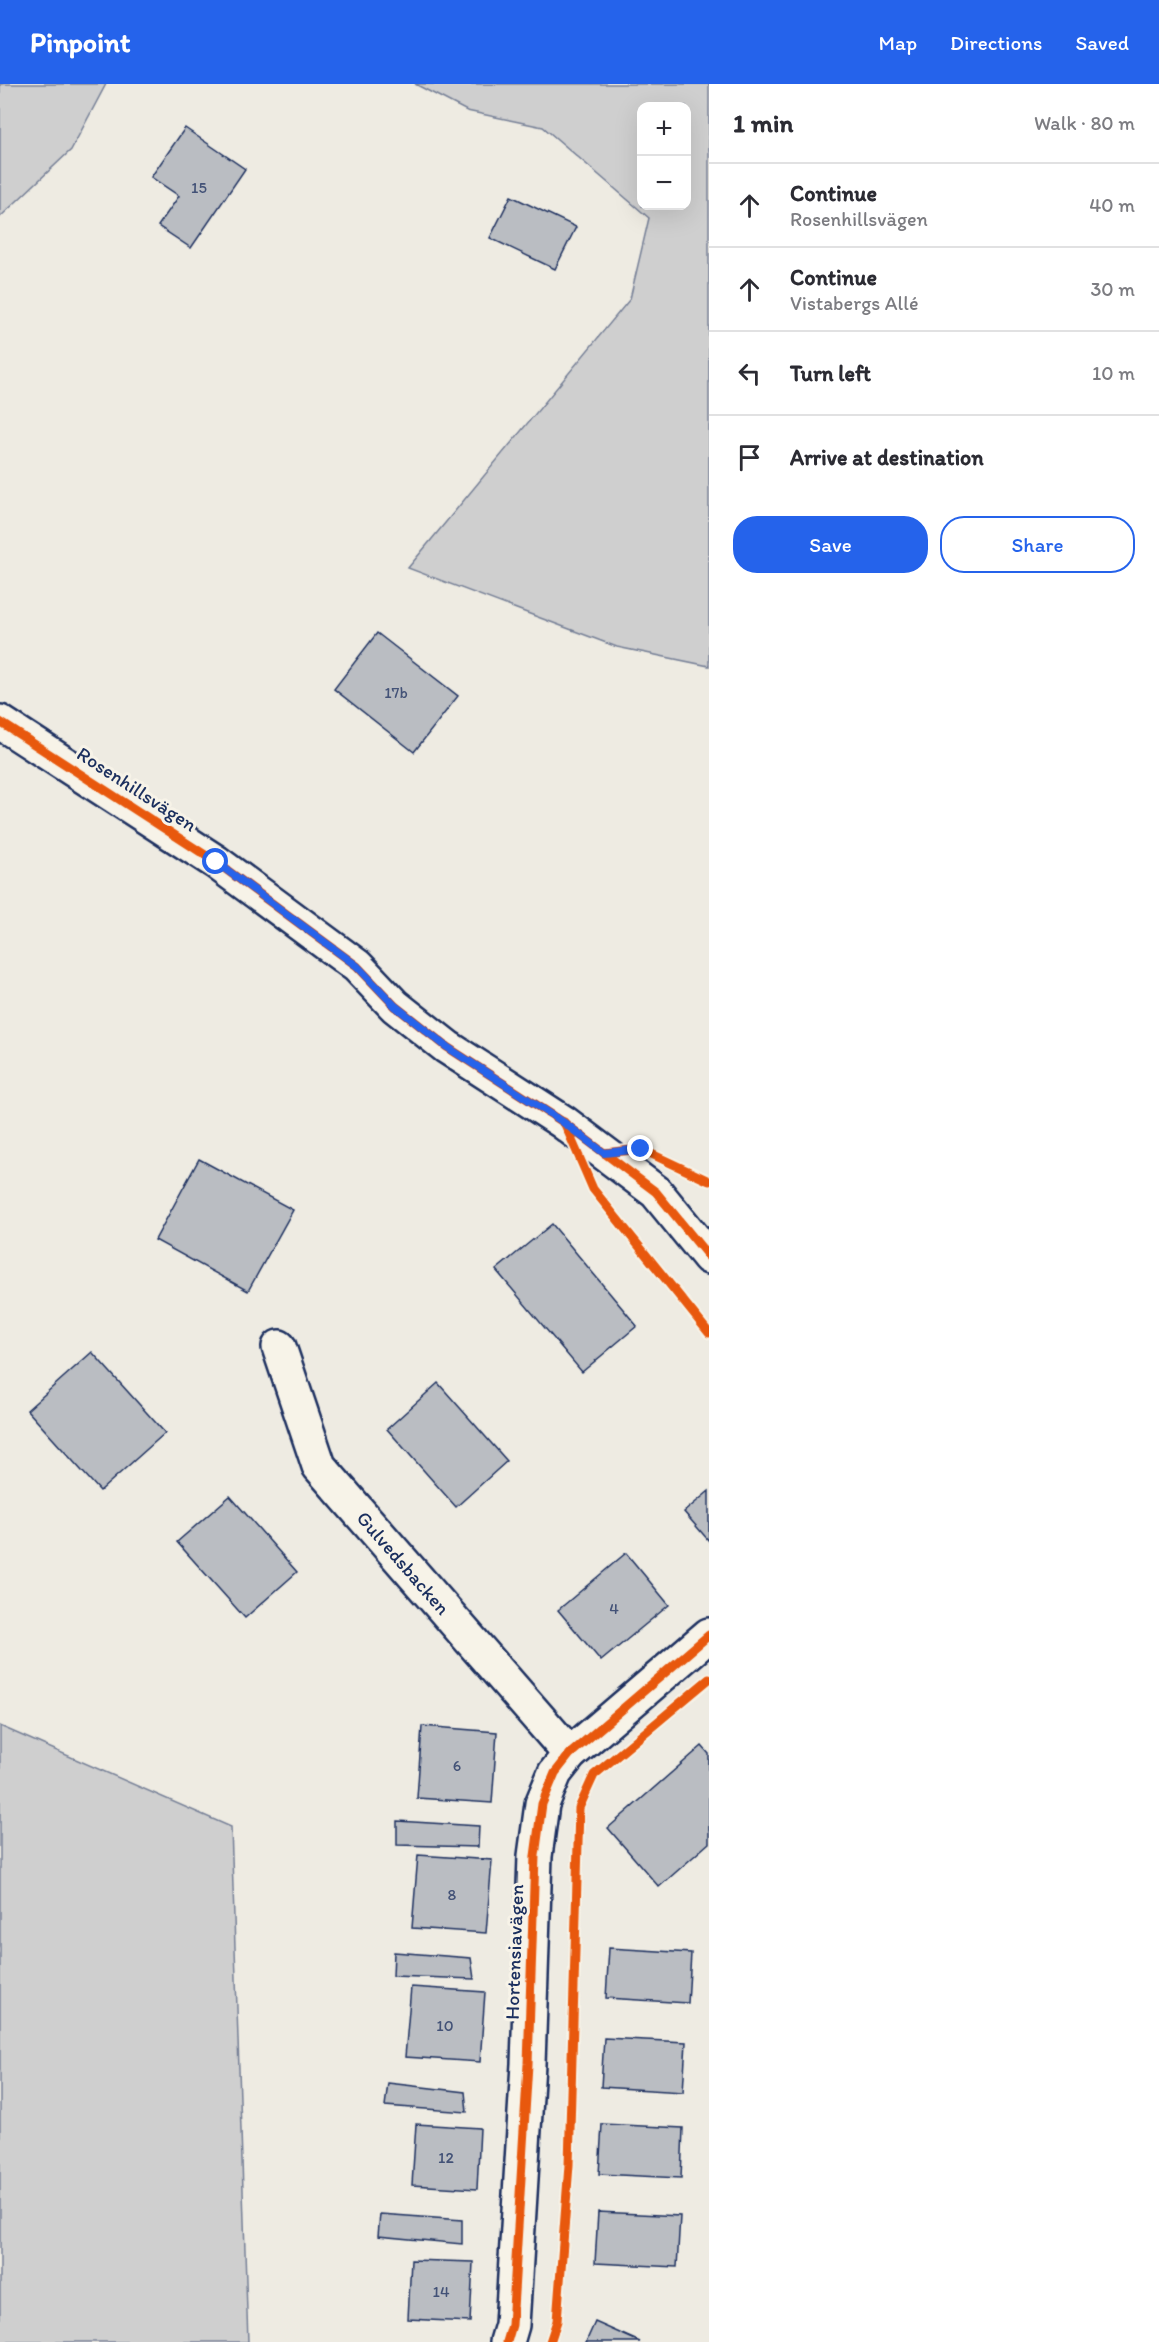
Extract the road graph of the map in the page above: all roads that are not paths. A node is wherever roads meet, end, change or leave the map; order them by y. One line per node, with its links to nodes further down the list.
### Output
1 (0, 722): 2 (street, Rosenhillsvägen)
2 (709, 1257)
3 (279, 1347): 5 (street, Gulvedsbacken)
4 (709, 1635): 5 (street, Hortensiavägen)
5 (570, 1754): 6 (street, Hortensiavägen)
6 (507, 2342)

